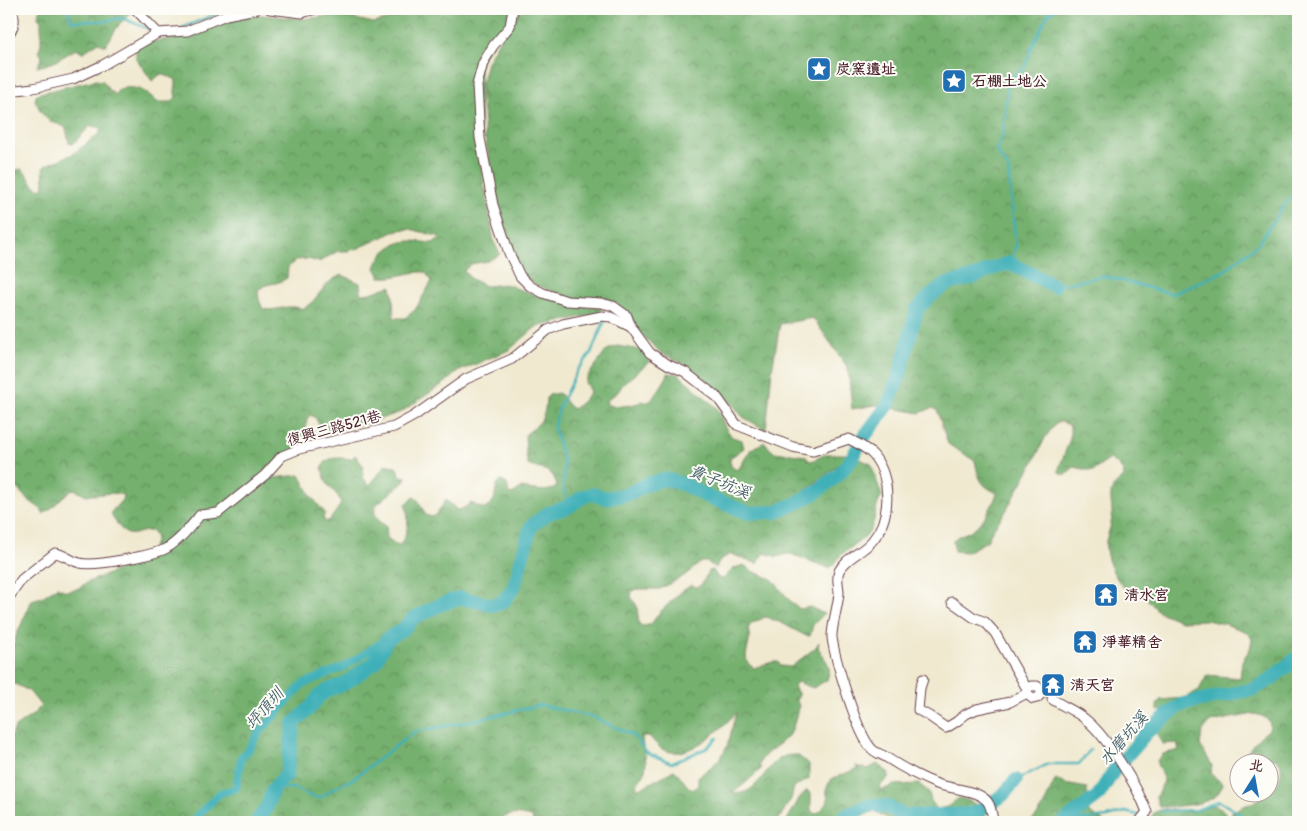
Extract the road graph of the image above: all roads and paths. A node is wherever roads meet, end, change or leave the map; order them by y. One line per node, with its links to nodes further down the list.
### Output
1 (135, 9): 9 (street)
2 (256, 9): 9 (street)
3 (270, 9): 4 (street)
4 (316, 9)
5 (364, 9): 6 (street)
6 (389, 9)
7 (513, 9): 12 (street)
8 (13, 13): 10 (street)
9 (158, 33): 11 (street)
10 (9, 34)
11 (9, 90)
12 (631, 326): 13 (street, 復興三路521巷); 17 (street)
13 (9, 597)
14 (952, 602): 15 (street)
15 (923, 679)
16 (1052, 699): 18 (street)
17 (992, 822)
18 (1138, 822)

